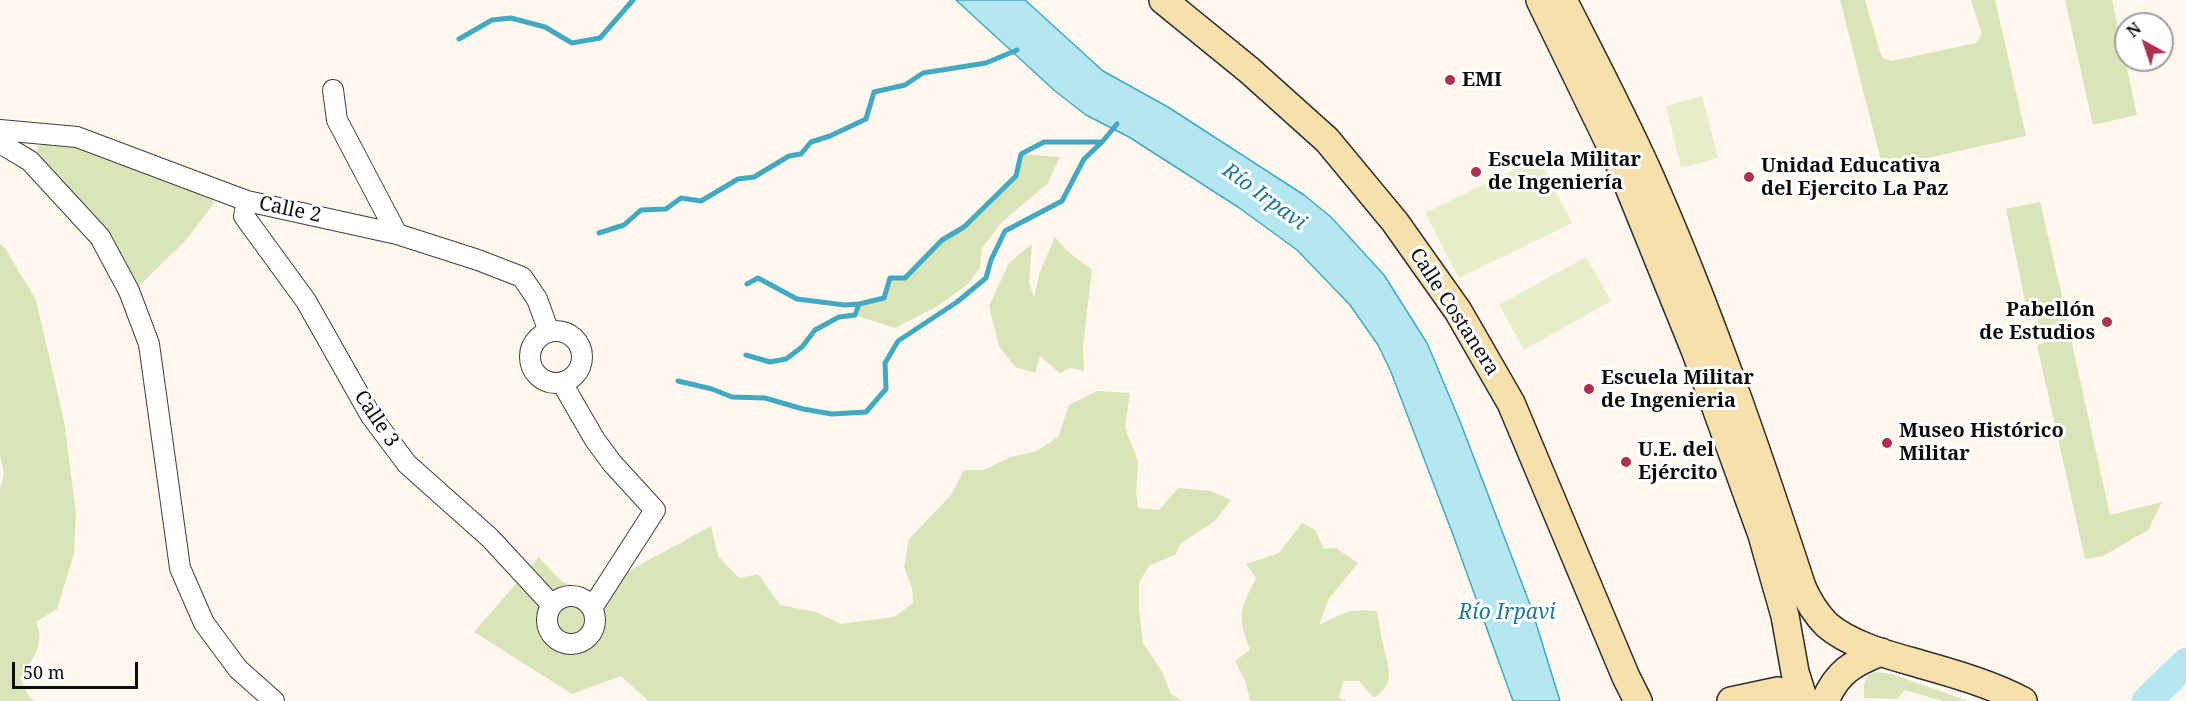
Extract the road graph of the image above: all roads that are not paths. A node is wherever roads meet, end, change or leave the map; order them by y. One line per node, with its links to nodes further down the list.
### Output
1 (1163, 0): 19 (main road, Calle Costanera)
2 (1540, 0): 4 (main road)
3 (1563, 0): 4 (main road)
4 (1595, 86): 10 (main road)
5 (333, 90): 9 (street)
6 (0, 130): 8 (street, Calle 2)
7 (0, 143): 18 (street)
8 (247, 201): 9 (street, Calle 2); 13 (street, Calle 3)
9 (397, 234): 11 (street, Calle 2)
10 (1685, 292): 15 (main road); 17 (main road)
11 (549, 332): 12 (street); 12 (street)
12 (562, 383): 14 (street)
13 (552, 605): 14 (street); 14 (street)
14 (592, 608)
15 (1881, 652): 16 (main road); 17 (main road)
16 (1989, 692): 21 (main road)
17 (1810, 699): 20 (main road)
18 (274, 701)
19 (1638, 701)
20 (1731, 701)
21 (2024, 701)

